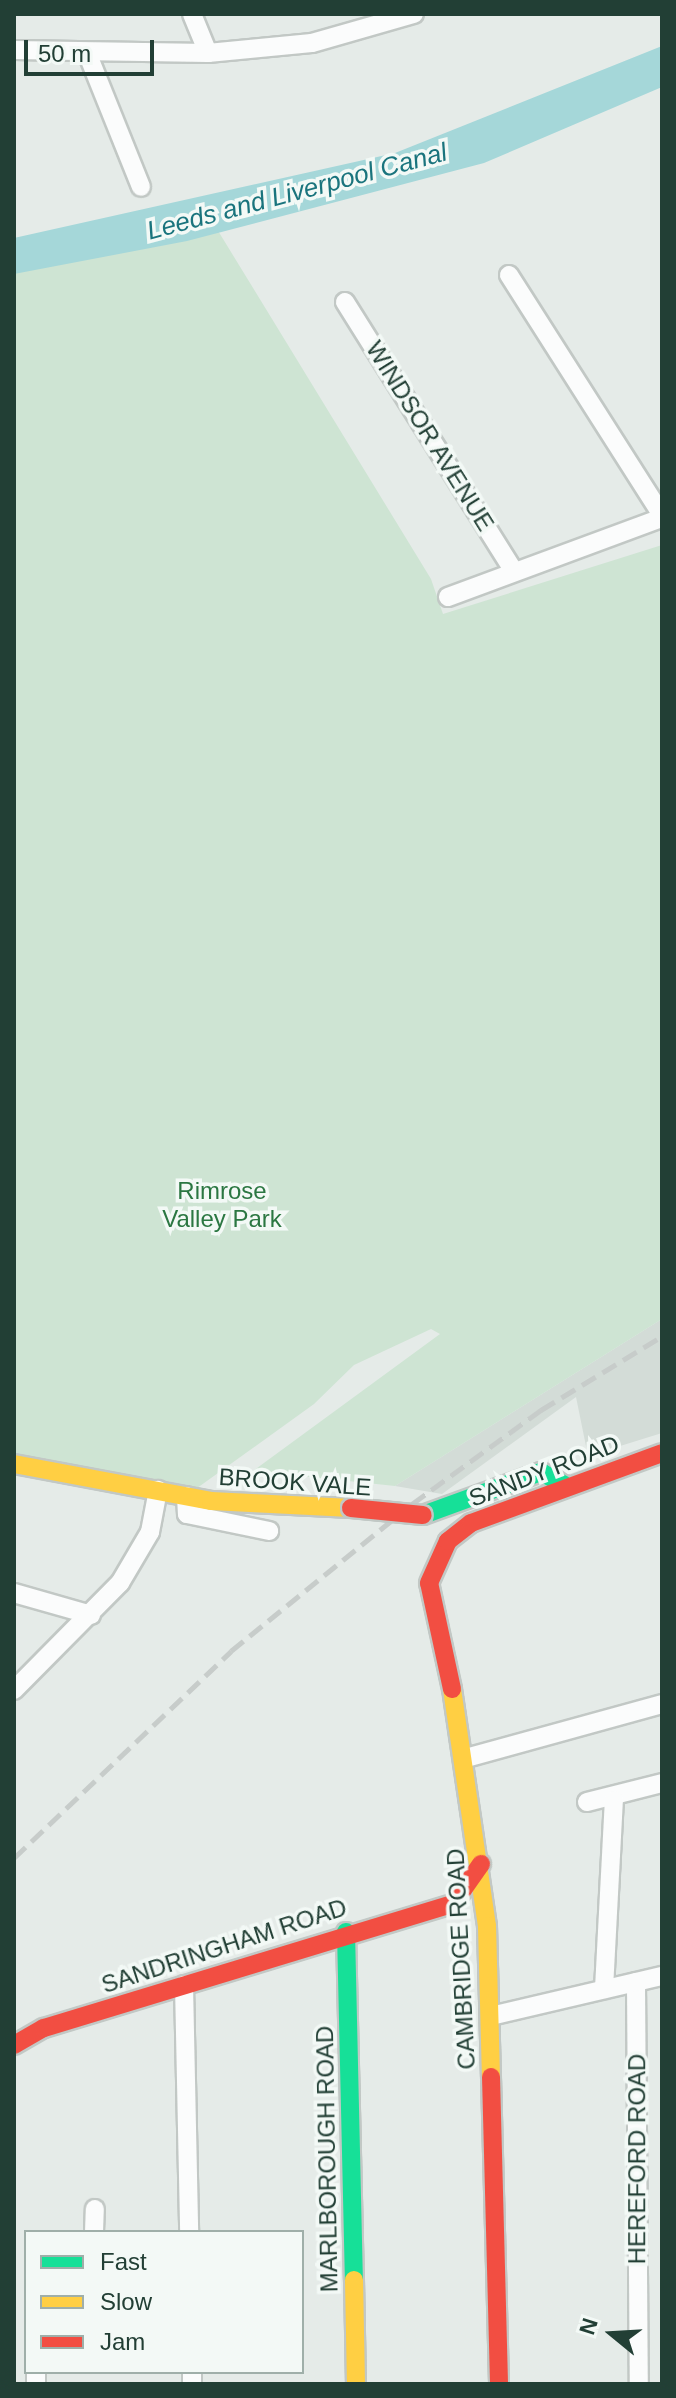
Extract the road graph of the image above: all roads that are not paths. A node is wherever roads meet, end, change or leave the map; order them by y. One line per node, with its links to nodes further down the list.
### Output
1 (192, 14): 4 (street)
2 (414, 14): 4 (street)
3 (14, 50): 5 (street)
4 (208, 53): 5 (street)
5 (88, 55): 6 (street)
6 (141, 187)
7 (509, 275): 9 (street)
8 (345, 302): 10 (street, WINDSOR AVENUE)
9 (662, 517): 10 (street)
10 (514, 571): 11 (street)
11 (448, 597)
12 (662, 1453): 14 (main road, SANDY ROAD)
13 (14, 1464): 15 (main road, BROOK VALE)
14 (564, 1485): 16 (main road, BROOK VALE, bridge); 18 (main road, SANDY ROAD)
15 (158, 1490): 16 (main road, BROOK VALE); 20 (street)
16 (186, 1496): 17 (street)
17 (269, 1531)
18 (448, 1541): 23 (main road, CAMBRIDGE ROAD)
19 (14, 1593): 20 (street)
20 (91, 1615): 21 (street)
21 (14, 1690)
22 (662, 1704): 23 (street)
23 (466, 1758): 27 (main road, CAMBRIDGE ROAD)
24 (662, 1783): 25 (street)
25 (614, 1800): 26 (street); 34 (street)
26 (587, 1802)
27 (481, 1864): 28 (main road); 29 (main road, CAMBRIDGE ROAD)
28 (453, 1904): 29 (main road); 30 (main road, SANDRINGHAM ROAD)
29 (487, 1926): 35 (main road, CAMBRIDGE ROAD)
30 (346, 1932): 33 (main road, SANDRINGHAM ROAD); 40 (main road, MARLBOROUGH ROAD)
31 (662, 1976): 32 (street)
32 (636, 1982): 34 (street); 42 (street, HEREFORD ROAD)
33 (184, 1985): 36 (main road, SANDRINGHAM ROAD); 39 (street)
34 (604, 1989): 35 (street)
35 (491, 2016): 41 (main road, CAMBRIDGE ROAD)
36 (14, 2045)
37 (95, 2209): 38 (street)
38 (94, 2230)
39 (189, 2230)
40 (356, 2384)
41 (499, 2384)
42 (639, 2384)

